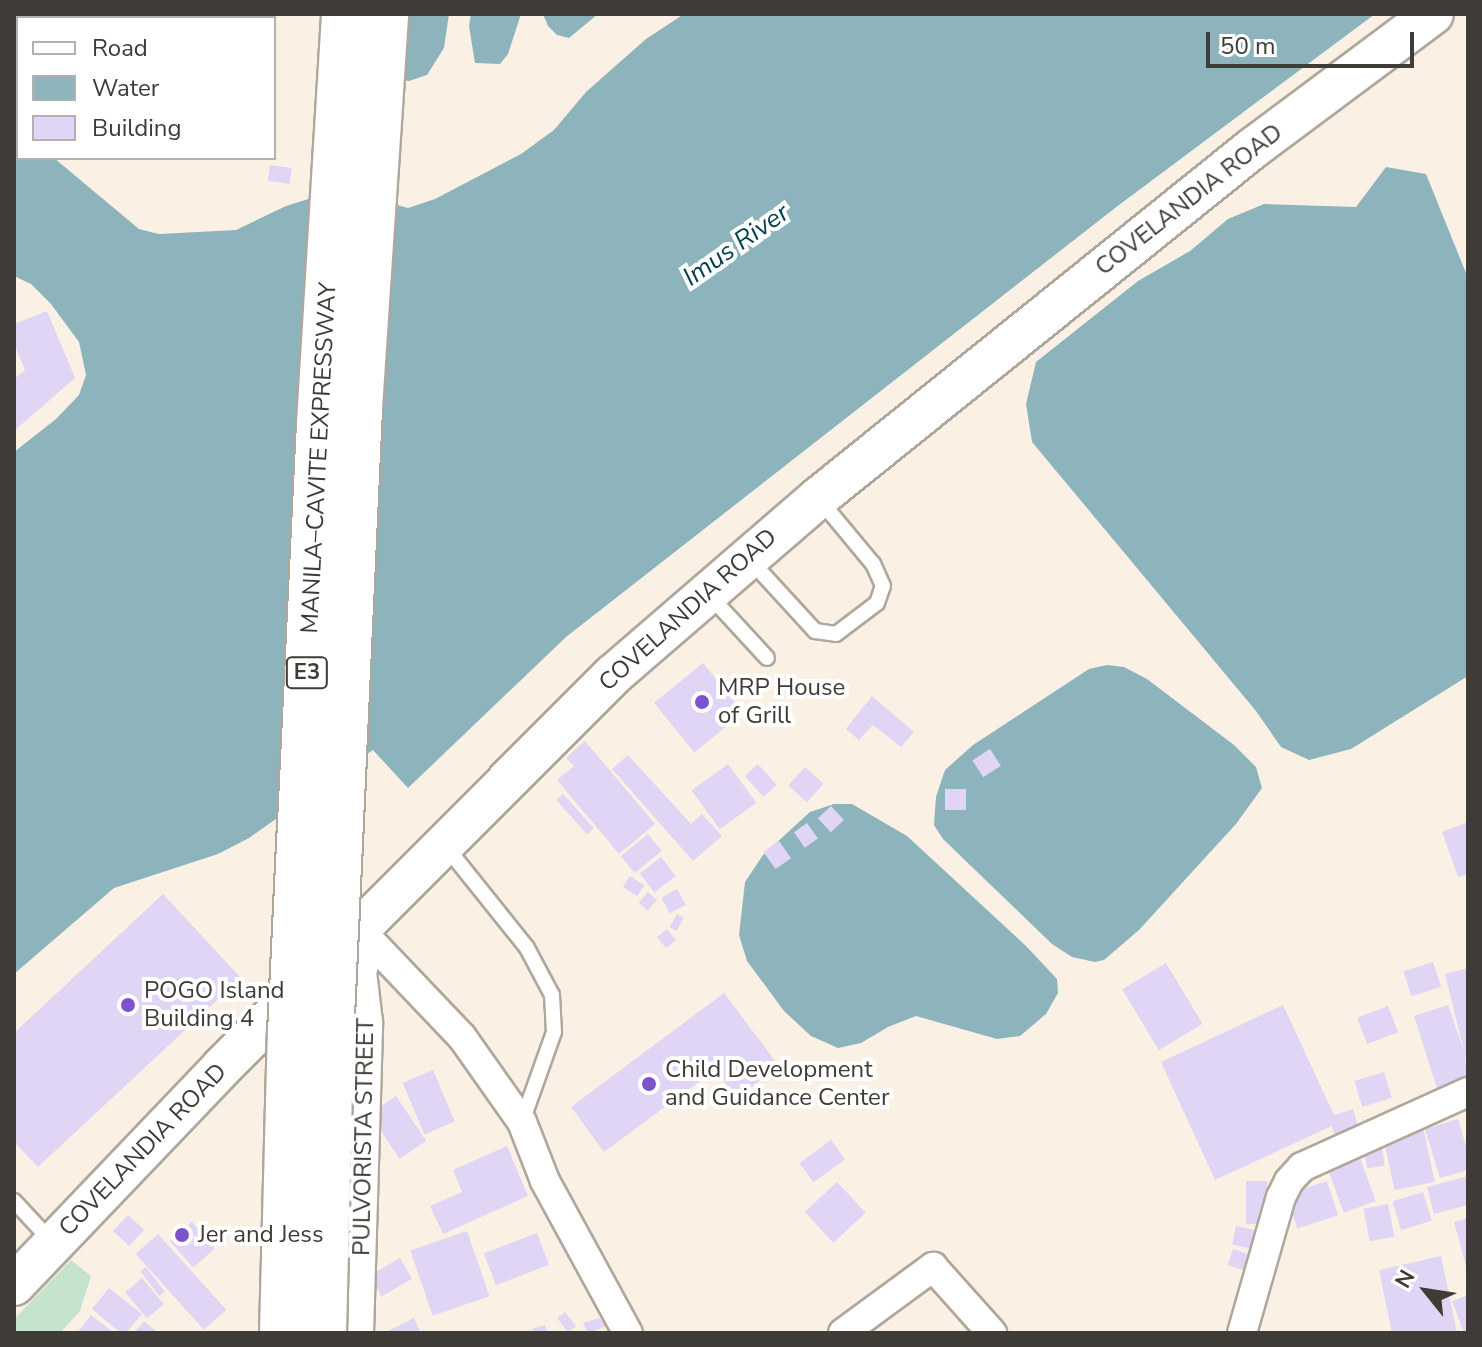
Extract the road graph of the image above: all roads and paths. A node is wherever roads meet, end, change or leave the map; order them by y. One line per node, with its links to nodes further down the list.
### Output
1 (344, 14): 15 (highway, MANILA–CAVITE EXPRESSWAY / E3, bridge)
2 (386, 14): 16 (highway, MANILA–CAVITE EXPRESSWAY / E3, bridge)
3 (1433, 14): 4 (main road, COVELANDIA ROAD)
4 (818, 498): 5 (main road, COVELANDIA ROAD); 5 (lane)
5 (748, 557): 6 (main road, COVELANDIA ROAD)
6 (707, 592): 7 (lane); 8 (main road, COVELANDIA ROAD)
7 (767, 658)
8 (444, 844): 9 (main road, COVELANDIA ROAD); 11 (lane)
9 (366, 937): 11 (street); 13 (main road, COVELANDIA ROAD); 17 (street, PULVORISTA STREET)
10 (1468, 1092): 21 (street)
11 (522, 1122): 18 (street)
12 (14, 1201): 13 (lane)
13 (53, 1244): 14 (main road, COVELANDIA ROAD)
14 (14, 1285)
15 (282, 1333)
16 (324, 1333)
17 (359, 1333)
18 (628, 1333)
19 (843, 1333): 20 (street)
20 (992, 1333)
21 (1242, 1333)

